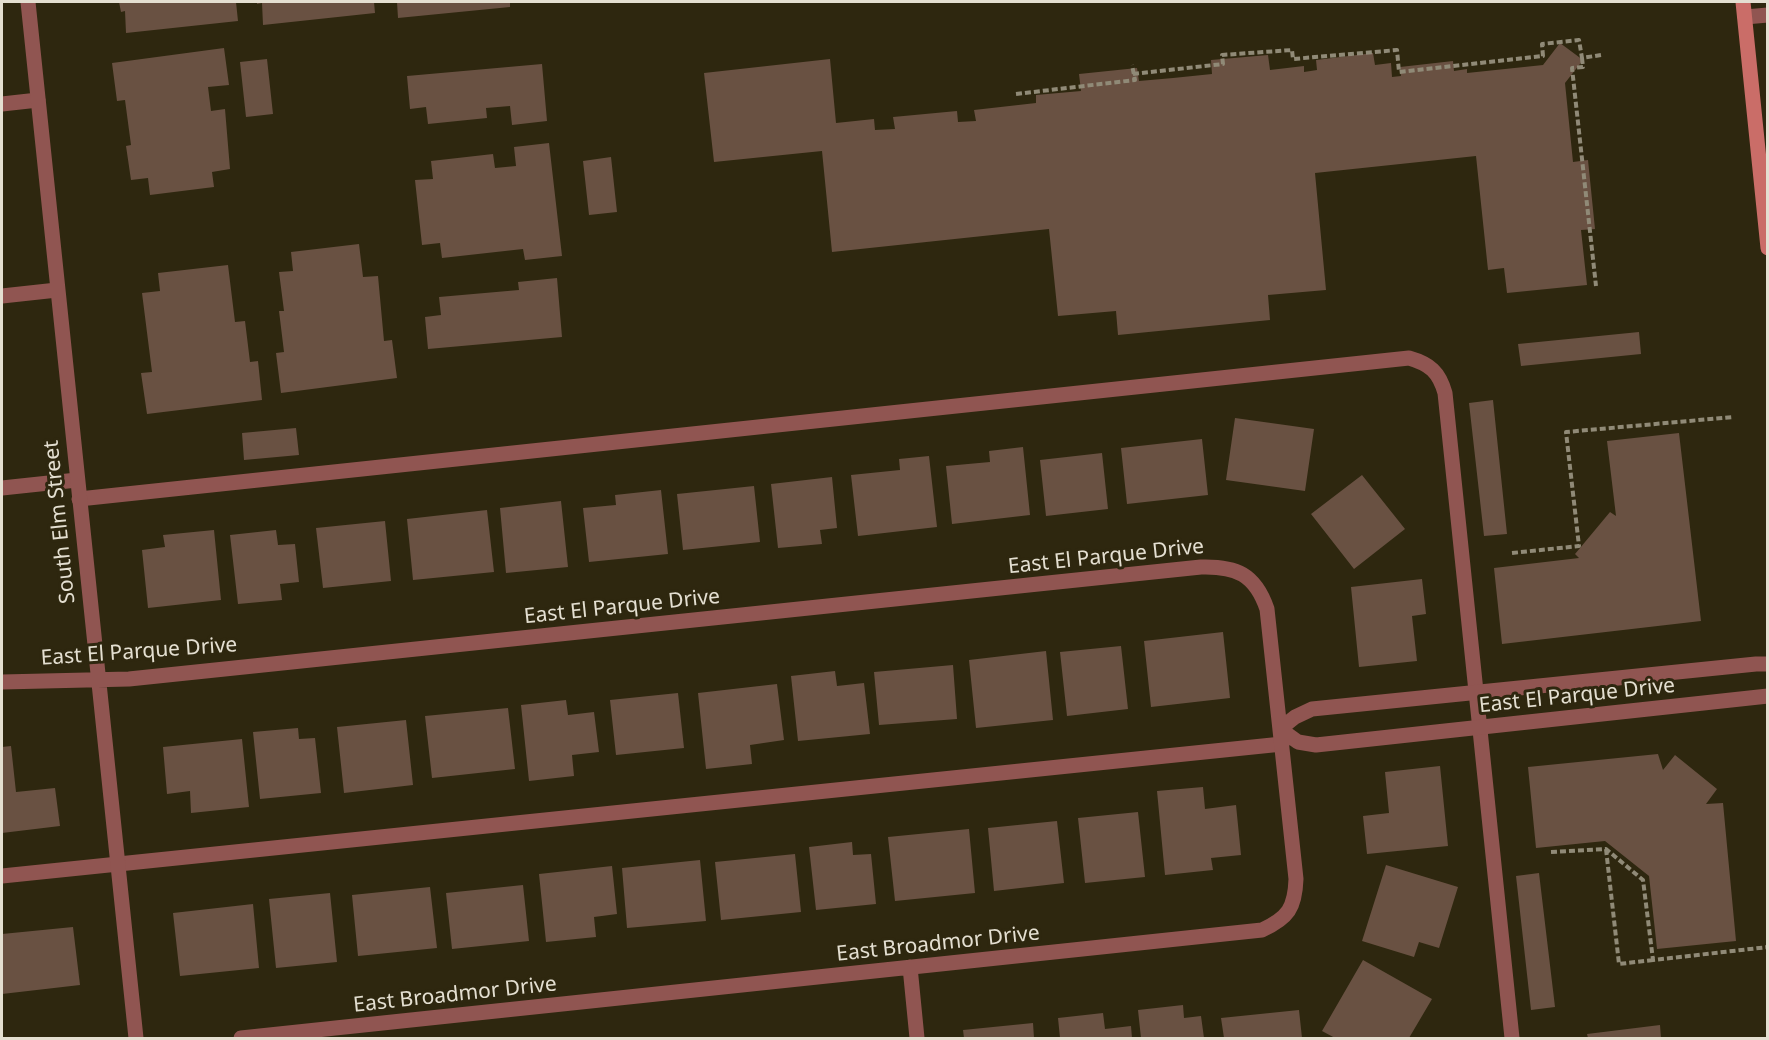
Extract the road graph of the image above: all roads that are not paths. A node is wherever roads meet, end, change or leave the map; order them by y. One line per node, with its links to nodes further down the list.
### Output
1 (28, 2): 5 (street, South Elm Street)
2 (1743, 2): 4 (main road)
3 (1767, 15): 4 (street)
4 (1745, 17): 7 (main road)
5 (38, 100): 6 (street); 8 (street, South Elm Street)
6 (2, 104)
7 (1767, 248)
8 (57, 290): 9 (street); 10 (street, South Elm Street)
9 (2, 296)
10 (77, 480): 11 (street); 12 (street, South Elm Street)
11 (2, 488)
12 (79, 499): 15 (street, South Elm Street); 17 (street)
13 (1245, 575): 15 (street, East El Parque Drive); 20 (street, East Broadmor Drive)
14 (1767, 664): 17 (street, East El Parque Drive)
15 (99, 680): 16 (street, East El Parque Drive); 21 (street, South Elm Street)
16 (2, 682)
17 (1474, 691): 19 (street); 20 (street, East El Parque Drive)
18 (1767, 696): 19 (street, East El Parque Drive)
19 (1478, 728): 20 (street, East El Parque Drive); 27 (street)
20 (1281, 737): 21 (street); 23 (street, East Broadmor Drive)
21 (118, 864): 22 (street); 24 (street, South Elm Street)
22 (2, 876)
23 (910, 967): 25 (street, East Broadmor Drive); 26 (street)
24 (136, 1038)
25 (241, 1038)
26 (917, 1038)
27 (1512, 1038)

